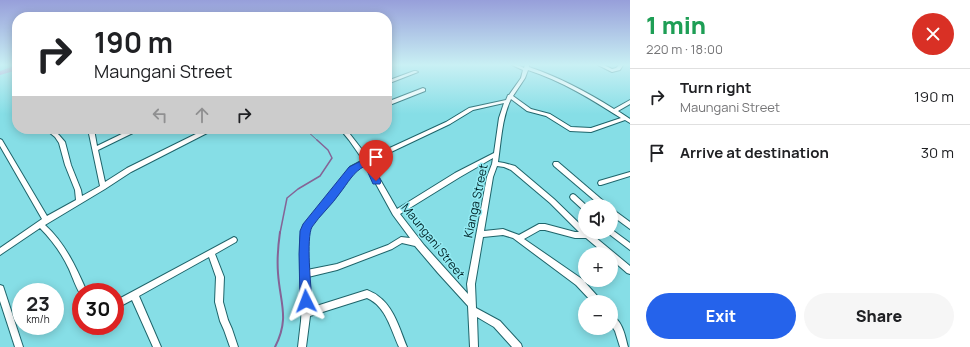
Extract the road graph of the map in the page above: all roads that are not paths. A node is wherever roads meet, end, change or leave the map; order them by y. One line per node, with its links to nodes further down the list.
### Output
1 (521, 81): 4 (street, Kianga Street)
2 (560, 81): 7 (street)
3 (423, 90): 5 (street)
4 (509, 98): 8 (street); 16 (street, Kianga Street); 17 (street)
5 (392, 102)
6 (630, 102): 7 (street)
7 (614, 111): 8 (street)
8 (628, 120)
9 (55, 134): 25 (street)
10 (93, 134): 15 (street)
11 (127, 134): 15 (street)
12 (201, 134): 22 (street)
13 (347, 134): 17 (street, Maungani Street)
14 (0, 141): 29 (street)
15 (96, 149): 22 (street)
16 (496, 154): 18 (street, Kianga Street); 27 (street)
17 (367, 162): 27 (street, Maungani Street); 45 (street)
18 (495, 164): 30 (street); 32 (street, Kianga Street)
19 (556, 164): 24 (street)
20 (630, 174): 21 (street)
21 (601, 183)
22 (103, 187): 25 (street)
23 (573, 197): 26 (street)
24 (597, 199)
25 (79, 200): 29 (street)
26 (578, 202)
27 (395, 212): 38 (street, Maungani Street)
28 (618, 217): 31 (street)
29 (43, 222): 41 (street); 46 (street)
30 (578, 226)
31 (630, 226)
32 (480, 234): 34 (street); 51 (street, Kianga Street)
33 (578, 235): 34 (street)
34 (519, 238): 49 (street)
35 (618, 238): 40 (street)
36 (592, 239): 39 (street)
37 (234, 240): 42 (street)
38 (418, 243): 45 (street); 51 (street, Maungani Street)
39 (602, 247)
40 (630, 247)
41 (0, 252)
42 (211, 253): 48 (street); 56 (street)
43 (618, 261): 44 (street)
44 (630, 271)
45 (305, 274): 52 (street)
46 (79, 283)
47 (0, 289): 54 (street)
48 (134, 295): 50 (street); 55 (street)
49 (591, 295)
50 (124, 300)
51 (472, 306): 59 (street, Kianga Street); 60 (street, Maungani Street)
52 (306, 312): 57 (street); 58 (street)
53 (618, 328): 61 (street)
54 (19, 347)
55 (158, 347)
56 (234, 347)
57 (302, 347)
58 (404, 347)
59 (474, 347)
60 (518, 347)
61 (624, 347)

